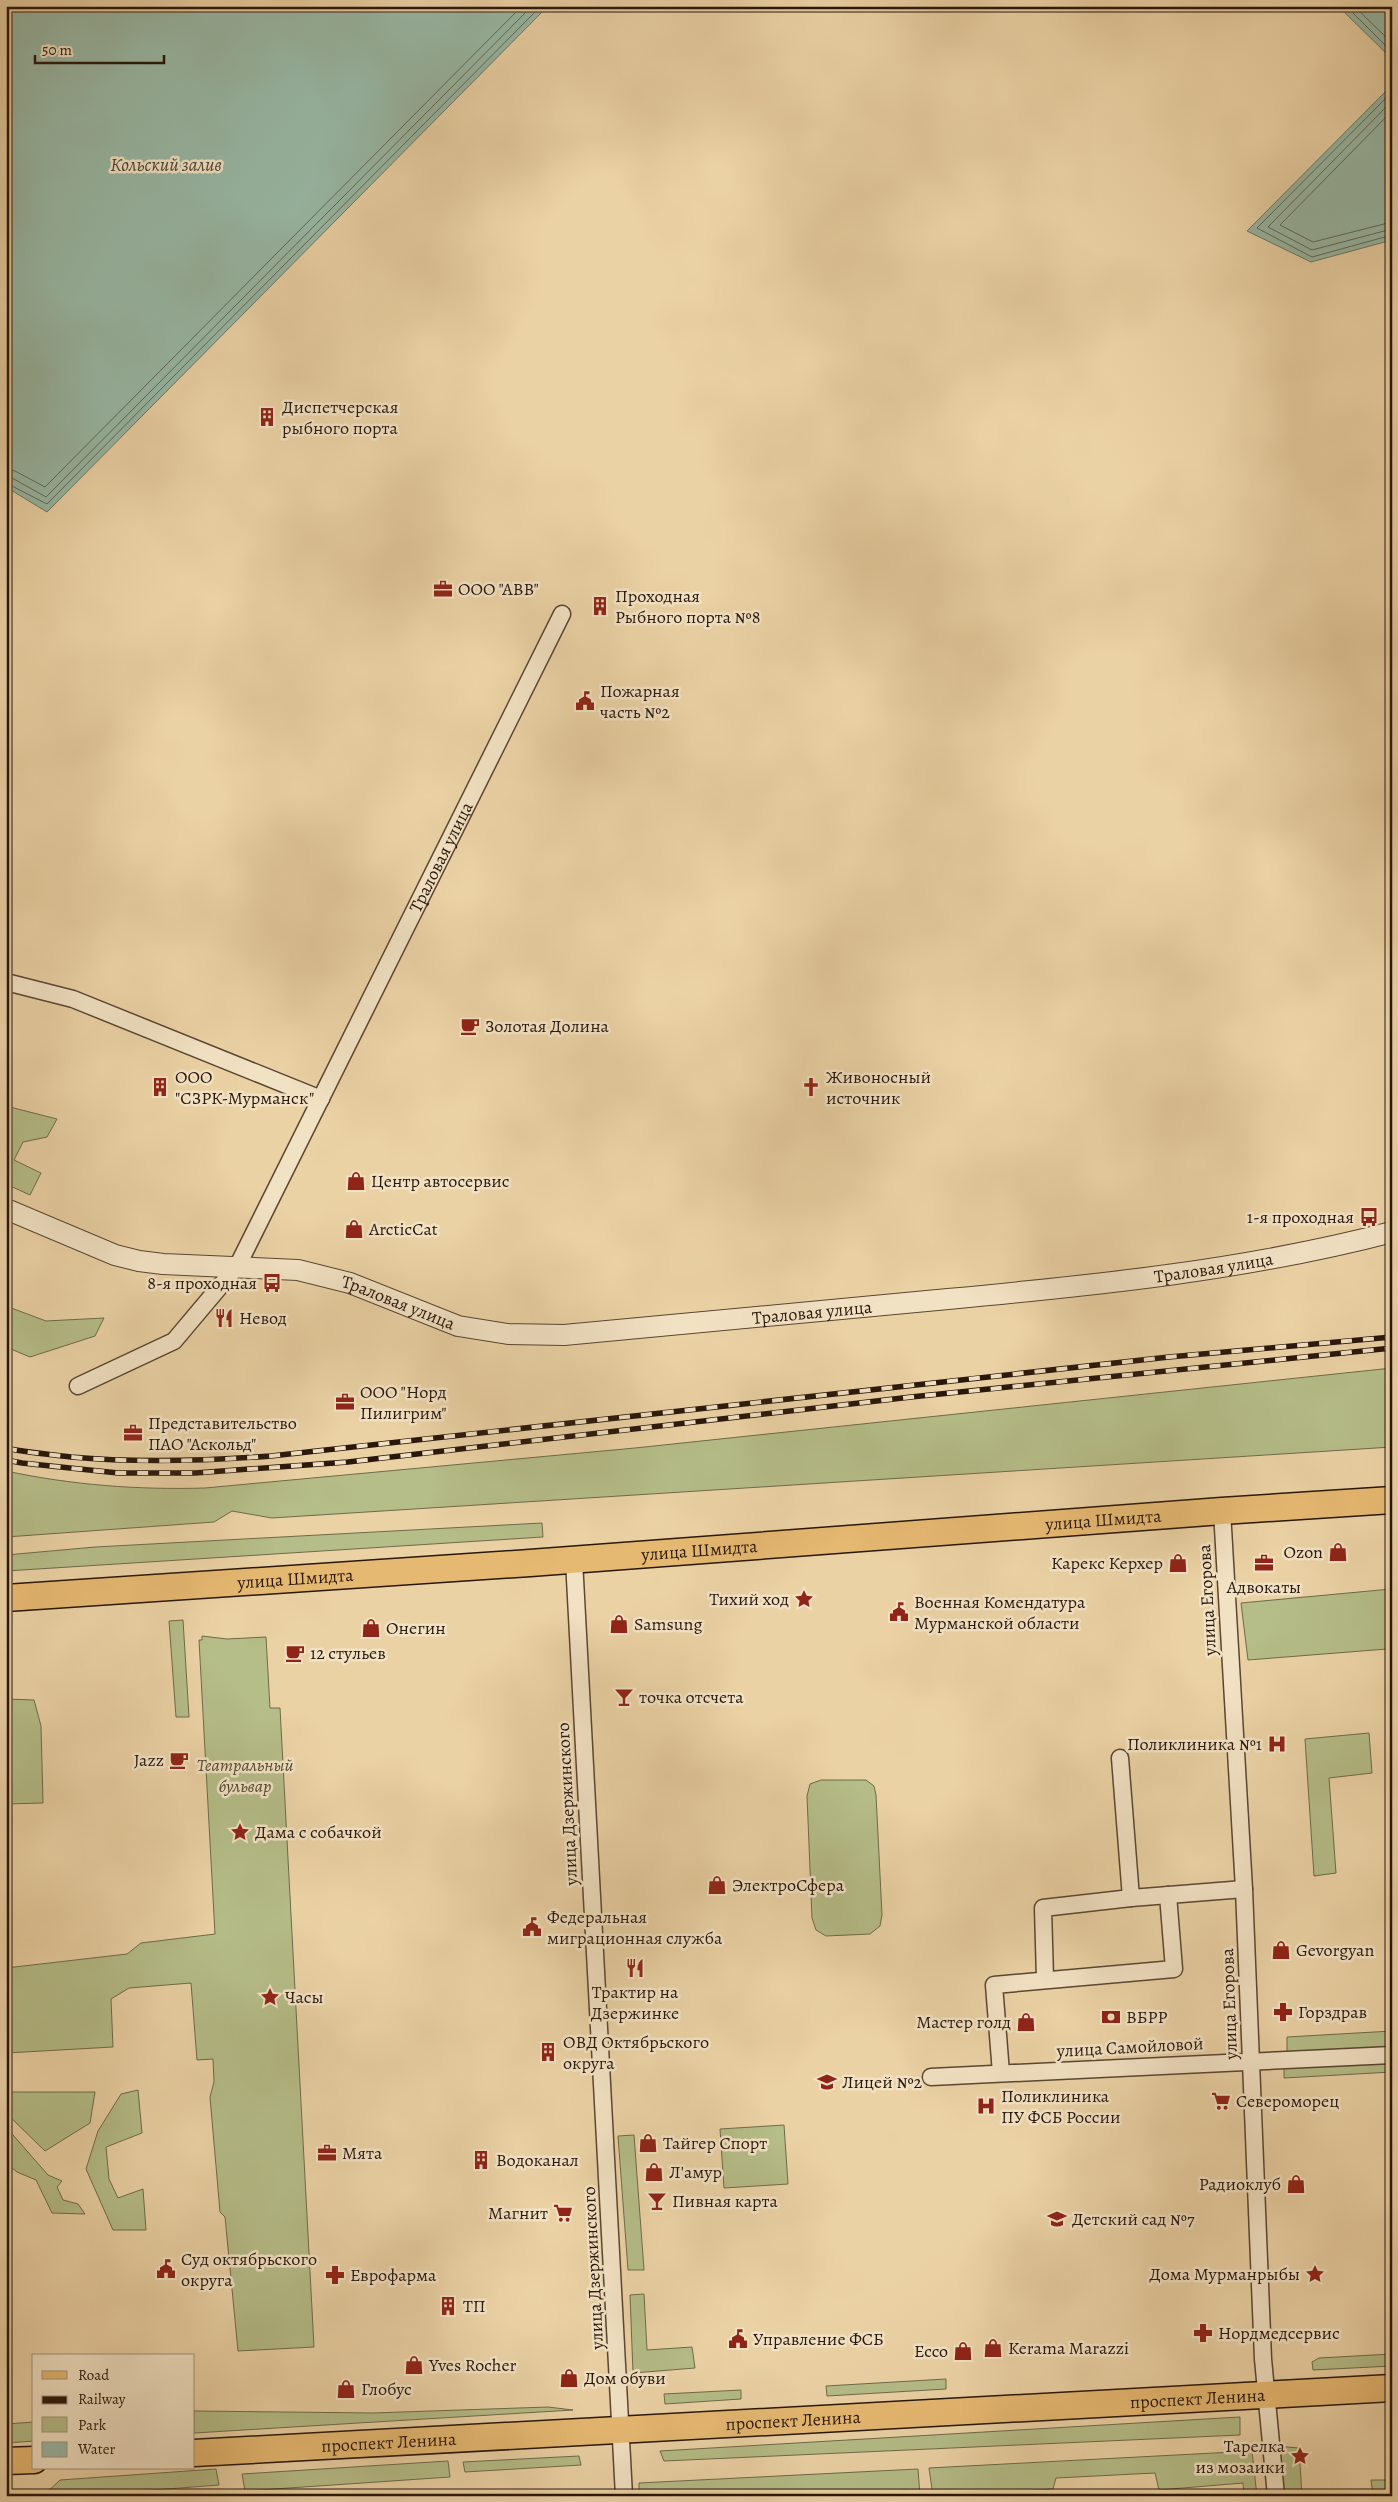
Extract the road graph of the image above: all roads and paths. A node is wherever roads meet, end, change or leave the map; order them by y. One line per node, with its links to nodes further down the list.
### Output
1 (562, 614): 3 (street, Траловая улица)
2 (6, 982): 3 (street)
3 (321, 1099): 6 (street, Траловая улица)
4 (6, 1209): 6 (street, Траловая улица)
5 (1392, 1232): 6 (street, Траловая улица)
6 (238, 1265): 7 (street, Траловая улица)
7 (78, 1386)
8 (1392, 1500): 9 (main road, улица Шмидта)
9 (1222, 1511): 10 (main road, улица Шмидта); 13 (street, улица Егорова)
10 (574, 1560): 11 (main road, улица Шмидта); 23 (street, улица Дзержинского)
11 (6, 1598)
12 (1120, 1758): 15 (street)
13 (1244, 1889): 14 (street); 18 (street, улица Егорова)
14 (1168, 1895): 15 (street); 16 (street)
15 (1131, 1898): 16 (street)
16 (1045, 1979): 19 (street)
17 (1392, 2055): 18 (street, улица Самойловой)
18 (1251, 2061): 19 (street, улица Самойловой); 22 (street, улица Егорова)
19 (1000, 2073): 20 (street, улица Самойловой)
20 (931, 2078)
21 (1392, 2388): 22 (main road, проспект Ленина)
22 (1266, 2394): 23 (main road, проспект Ленина); 28 (street, улица Егорова)
23 (621, 2430): 24 (main road, проспект Ленина); 27 (street, улица Дзержинского)
24 (195, 2453)
25 (32, 2460): 26 (main road)
26 (6, 2461)
27 (624, 2496)
28 (1276, 2496)

